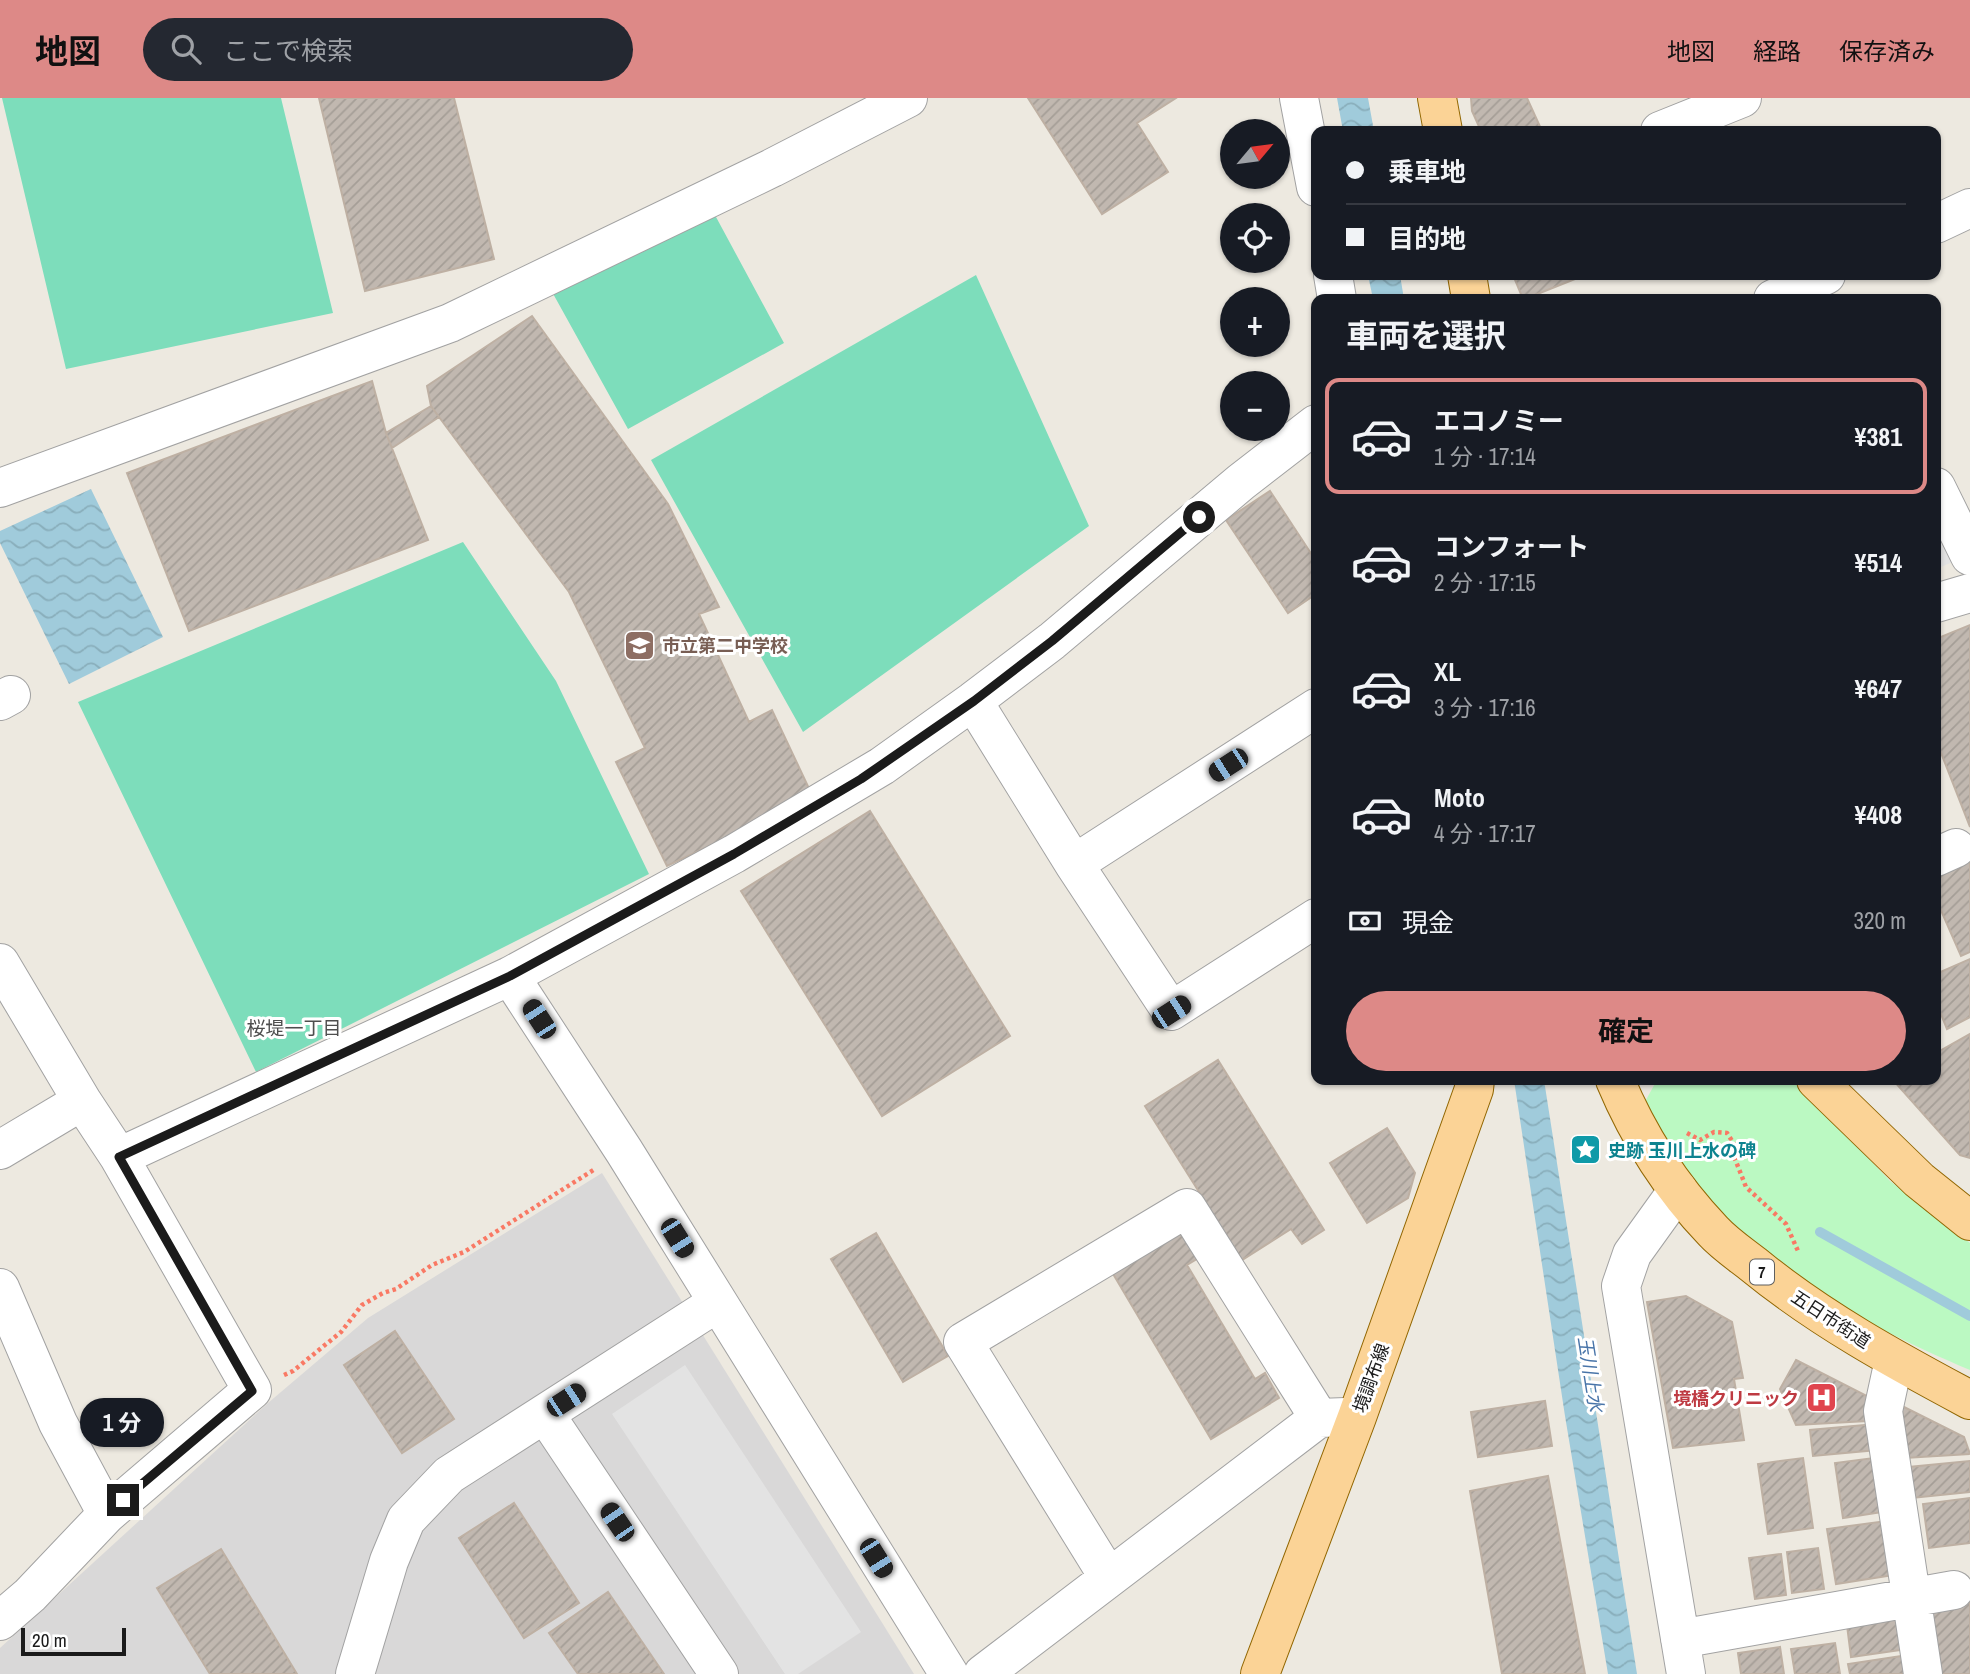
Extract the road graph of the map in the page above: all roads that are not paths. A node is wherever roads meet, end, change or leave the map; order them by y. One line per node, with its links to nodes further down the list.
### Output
1 (908, 98): 13 (street)
2 (1299, 98): 7 (street)
3 (1437, 98): 5 (main road)
4 (1742, 98): 6 (street)
5 (1442, 126)
6 (1672, 126)
7 (1311, 161)
8 (1970, 208): 9 (street)
9 (1941, 222)
10 (1815, 280): 11 (street)
11 (1784, 294)
12 (1311, 428): 18 (street)
13 (0, 488)
14 (1941, 497): 15 (street)
15 (1970, 556)
16 (1970, 593): 17 (street)
17 (1941, 602)
18 (974, 701): 20 (street); 23 (street)
19 (1311, 711): 20 (street)
20 (1074, 864): 21 (street)
21 (1311, 921)
22 (0, 962): 27 (street)
23 (510, 976): 29 (street); 33 (street)
24 (1474, 1085): 37 (main road, 境調布線)
25 (1821, 1085): 31 (main road)
26 (1623, 1086): 30 (main road, 五日市街道 / 7)
27 (82, 1101): 28 (street); 29 (street)
28 (0, 1150)
29 (119, 1157): 39 (street)
30 (1678, 1190): 34 (main road, 五日市街道 / 7); 44 (street)
31 (1970, 1221)
32 (0, 1288): 39 (street)
33 (717, 1303): 36 (street); 47 (street)
34 (1894, 1360): 35 (main road, 五日市街道 / 7); 42 (street)
35 (1970, 1400)
36 (545, 1414): 45 (street); 46 (street)
37 (1357, 1417): 38 (street); 49 (main road, 境調布線)
38 (1319, 1418): 40 (street); 40 (street)
39 (107, 1514): 43 (street)
40 (1109, 1578): 48 (street)
41 (1954, 1590): 42 (street)
42 (1912, 1597): 44 (street); 50 (street)
43 (0, 1621)
44 (1683, 1657)
45 (355, 1674)
46 (719, 1674)
47 (948, 1674)
48 (983, 1674)
49 (1260, 1674)
50 (1923, 1674)

